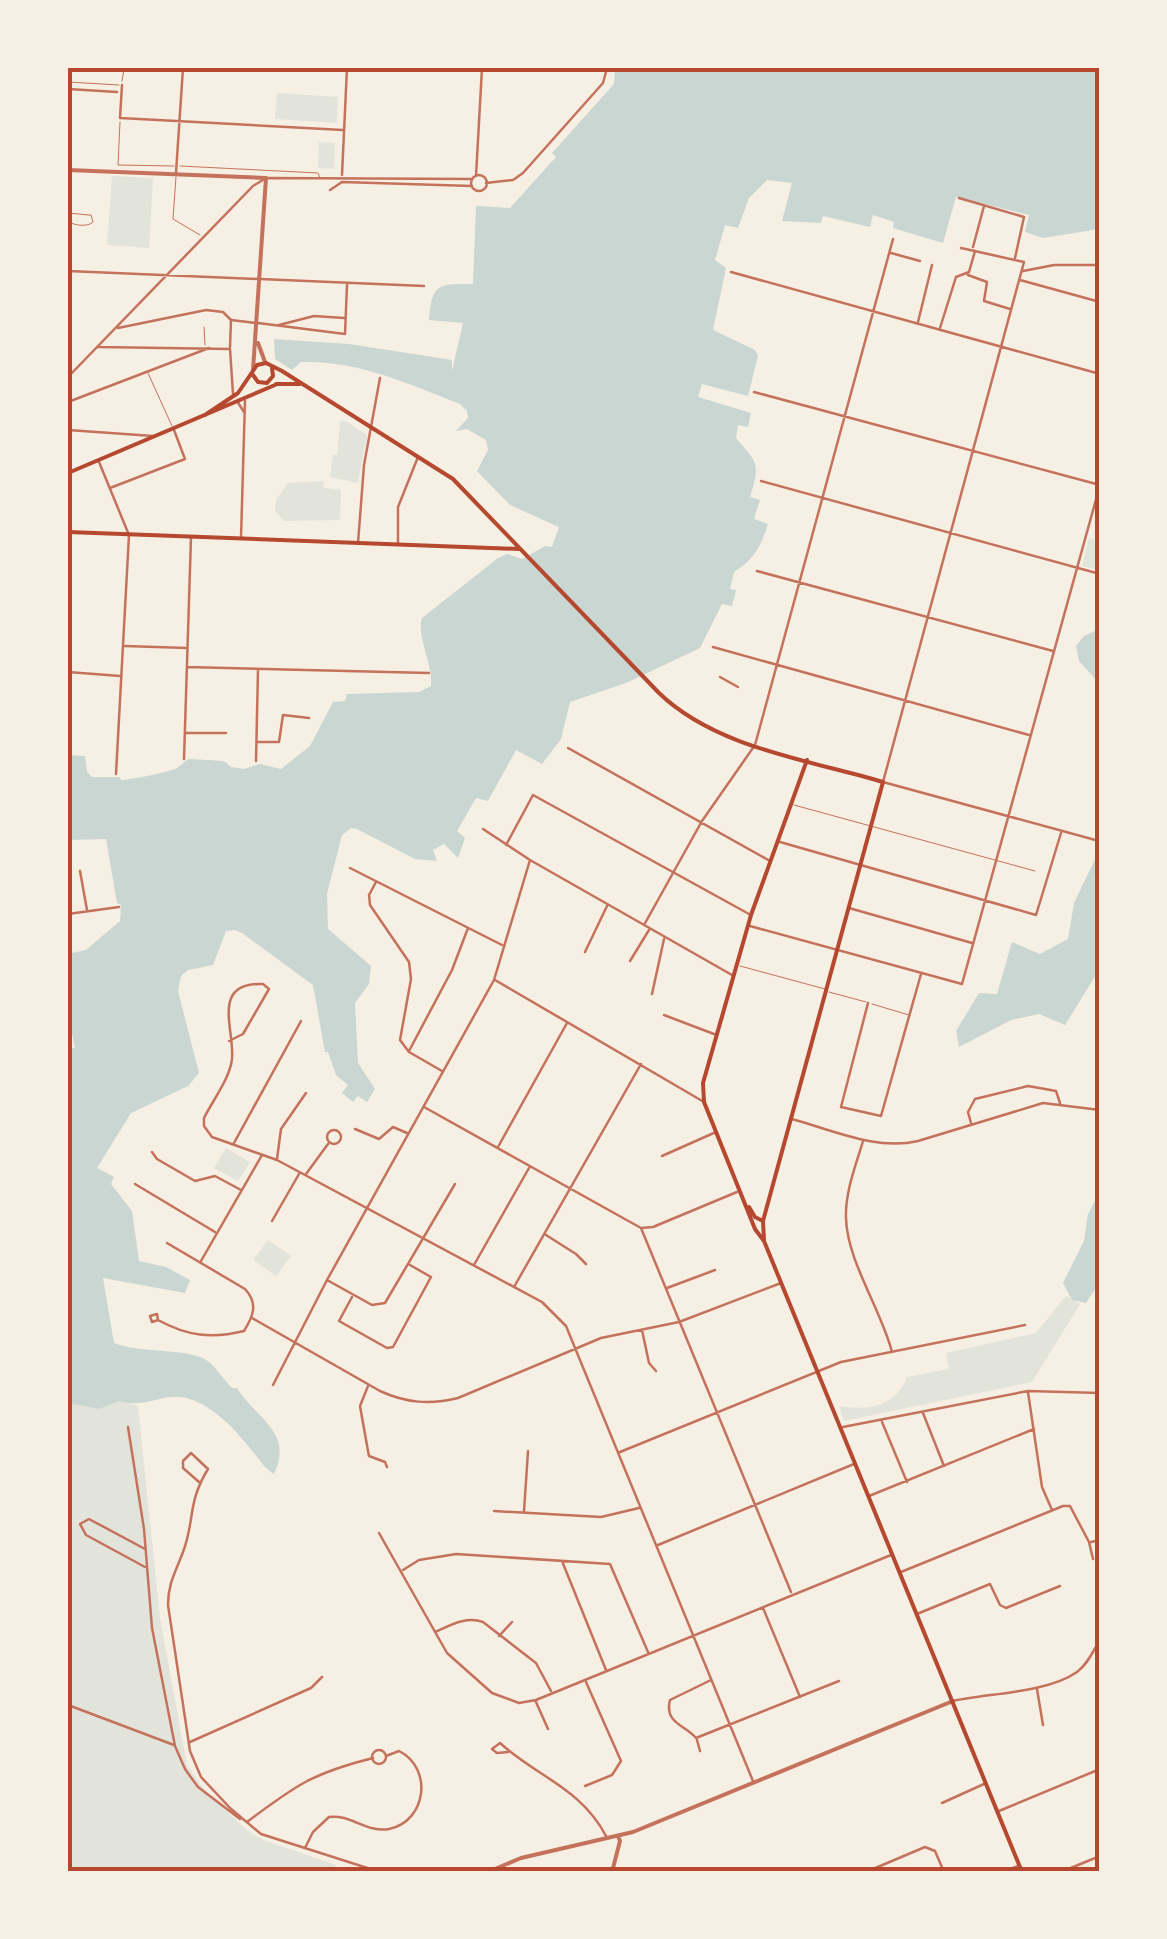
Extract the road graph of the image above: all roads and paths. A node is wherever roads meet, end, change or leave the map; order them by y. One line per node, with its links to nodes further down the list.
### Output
1 (184, 68): 11 (street)
2 (348, 68): 12 (street)
3 (482, 68): 16 (street)
4 (607, 68): 20 (street)
5 (124, 69): 7 (lane)
6 (68, 82): 7 (lane)
7 (122, 85): 10 (street)
8 (68, 89): 9 (street)
9 (117, 92)
10 (120, 118): 11 (street); 13 (lane)
11 (180, 122): 12 (street); 13 (street)
12 (343, 130): 19 (street)
13 (177, 166): 15 (street); 18 (lane)
14 (68, 170): 15 (street)
15 (176, 174): 17 (street); 26 (lane)
16 (474, 177): 19 (street); 20 (street); 21 (street)
17 (266, 178): 18 (street); 26 (street); 40 (street)
18 (320, 178): 19 (street)
19 (342, 180): 21 (street); 22 (street)
20 (486, 183): 21 (street)
21 (472, 186)
22 (330, 190)
23 (959, 198): 24 (street)
24 (984, 205): 29 (street); 31 (street)
25 (68, 213): 25 (lane)
26 (203, 237): 39 (street)
27 (893, 239): 30 (street)
28 (961, 248): 29 (street)
29 (974, 250): 31 (street); 38 (street)
30 (890, 253): 32 (street); 46 (street)
31 (1015, 260): 37 (street)
32 (920, 261)
33 (932, 265): 50 (street)
34 (1100, 265): 37 (street)
35 (68, 272): 39 (street)
36 (730, 272): 46 (street)
37 (1022, 272): 41 (street)
38 (967, 275): 45 (street); 54 (street)
39 (166, 276): 40 (street); 53 (street)
40 (259, 280): 42 (street); 49 (street)
41 (1020, 280): 44 (street); 45 (street)
42 (347, 283): 43 (street); 47 (street)
43 (424, 286)
44 (1100, 302)
45 (1011, 309): 57 (street)
46 (874, 311): 50 (street); 75 (street)
47 (346, 318): 51 (street); 51 (street)
48 (231, 320): 49 (street); 53 (street); 59 (street)
49 (257, 323): 51 (street); 55 (street)
50 (918, 324): 54 (street)
51 (279, 326)
52 (204, 327): 58 (lane)
53 (114, 329): 56 (street)
54 (939, 330): 57 (street)
55 (256, 338): 60 (street); 62 (street)
56 (98, 346): 58 (street); 64 (street)
57 (1001, 346): 63 (street); 80 (street)
58 (208, 348): 59 (street); 61 (street)
59 (230, 349): 69 (street)
60 (268, 364): 62 (main road); 66 (main road); 67 (main road)
61 (147, 371): 71 (street); 76 (lane)
62 (253, 372): 66 (main road); 69 (main road)
63 (1100, 374)
64 (68, 378)
65 (380, 378): 78 (street)
66 (270, 383): 67 (main road); 70 (main road)
67 (300, 384): 78 (main road)
68 (754, 392): 75 (street)
69 (234, 396): 72 (street); 74 (main road)
70 (244, 399): 72 (main road); 73 (street)
71 (68, 402)
72 (238, 402): 73 (street); 74 (main road)
73 (244, 412): 92 (street)
74 (205, 415): 76 (main road)
75 (845, 416): 80 (street); 87 (street)
76 (174, 429): 79 (main road); 86 (street)
77 (68, 430): 79 (street)
78 (371, 430): 81 (main road); 93 (street)
79 (154, 437): 82 (main road)
80 (973, 451): 85 (street); 89 (street)
81 (418, 457): 94 (street); 95 (main road)
82 (99, 460): 83 (main road); 86 (street)
83 (68, 473)
84 (761, 481): 87 (street)
85 (1099, 485): 96 (street)
86 (110, 488): 90 (street)
87 (823, 497): 89 (street); 99 (street)
88 (68, 532): 90 (main road)
89 (950, 533): 96 (street); 100 (street)
90 (129, 535): 91 (main road); 101 (street)
91 (192, 537): 92 (main road); 103 (street)
92 (241, 539): 93 (main road)
93 (358, 544): 94 (main road)
94 (398, 546): 95 (main road)
95 (520, 549): 119 (main road)
96 (1076, 568): 98 (street); 104 (street)
97 (757, 571): 99 (street)
98 (1100, 574)
99 (800, 583): 100 (street); 105 (street)
100 (927, 617): 104 (street); 113 (street)
101 (124, 646): 103 (street); 110 (street)
102 (713, 647): 105 (street)
103 (188, 648): 106 (street)
104 (1054, 651): 117 (street)
105 (778, 665): 113 (street); 119 (street)
106 (188, 667): 107 (street); 115 (street)
107 (258, 668): 109 (street); 118 (street)
108 (68, 672): 110 (street)
109 (429, 673)
110 (122, 676): 124 (street)
111 (720, 677): 112 (street)
112 (738, 687)
113 (904, 700): 117 (street); 125 (street)
114 (309, 718): 118 (street)
115 (184, 733): 116 (street); 121 (street)
116 (226, 733)
117 (1030, 735): 127 (street)
118 (256, 742): 123 (street)
119 (755, 745): 122 (main road); 128 (street)
120 (568, 748): 128 (street)
121 (184, 759)
122 (806, 760): 125 (main road); 126 (main road)
123 (256, 762)
124 (116, 774)
125 (883, 782): 127 (street); 129 (main road)
126 (791, 804): 129 (lane); 132 (main road)
127 (1009, 817): 131 (street); 136 (street)
128 (702, 821): 137 (street); 142 (street)
129 (871, 824): 136 (lane); 138 (main road)
130 (483, 829): 134 (street)
131 (1062, 831): 133 (street); 144 (street)
132 (778, 841): 137 (main road); 138 (street)
133 (1098, 842)
134 (506, 846): 135 (street); 142 (street)
135 (530, 860): 145 (street); 157 (street)
136 (997, 860): 140 (lane); 144 (street)
137 (770, 861): 150 (main road)
138 (860, 866): 144 (street); 147 (main road)
139 (350, 868): 143 (street)
140 (1034, 870)
141 (80, 871): 148 (street)
142 (674, 874): 150 (street); 151 (street)
143 (376, 882): 153 (street); 174 (street)
144 (986, 900): 156 (street)
145 (608, 905): 151 (street); 159 (street)
146 (119, 908): 148 (street)
147 (848, 908): 156 (street); 158 (main road)
148 (87, 912): 149 (street)
149 (68, 914)
150 (751, 915): 152 (main road)
151 (644, 925): 154 (street)
152 (748, 926): 158 (street); 161 (main road)
153 (468, 928): 157 (street); 174 (street)
154 (650, 929): 155 (street); 160 (street)
155 (664, 937): 163 (street); 166 (street)
156 (973, 943): 162 (street)
157 (504, 946): 164 (street)
158 (837, 950): 162 (street); 165 (main road)
159 (585, 952)
160 (630, 961)
161 (736, 964): 163 (main road); 165 (lane)
162 (921, 973): 169 (street)
163 (733, 975): 172 (main road)
164 (494, 980): 171 (street); 176 (street)
165 (826, 990): 167 (lane); 184 (main road)
166 (652, 994)
167 (868, 1003): 169 (lane); 169 (street)
168 (664, 1015): 172 (street)
169 (910, 1015)
170 (301, 1022): 191 (street)
171 (567, 1022): 175 (street); 192 (street)
172 (716, 1035): 177 (main road)
173 (229, 1041): 173 (street); 191 (street)
174 (408, 1052): 176 (street)
175 (641, 1064): 178 (street); 202 (street)
176 (442, 1070): 182 (street)
177 (703, 1088): 178 (street); 180 (main road)
178 (688, 1092): 180 (street)
179 (306, 1093): 196 (street)
180 (704, 1102): 187 (main road)
181 (1060, 1104): 183 (street); 185 (street); 185 (street)
182 (423, 1106): 188 (street); 192 (street)
183 (1100, 1110)
184 (791, 1119): 189 (street); 207 (main road)
185 (972, 1124): 189 (street)
186 (355, 1129): 188 (street)
187 (717, 1132): 195 (street); 204 (main road)
188 (408, 1133): 206 (street)
189 (864, 1139): 232 (street)
190 (330, 1142): 199 (street)
191 (234, 1143): 194 (street)
192 (498, 1148): 197 (street)
193 (152, 1152): 203 (street)
194 (262, 1154): 196 (street); 203 (street)
195 (662, 1156)
196 (277, 1160): 198 (street)
197 (530, 1167): 202 (street); 218 (street)
198 (300, 1172): 199 (street); 208 (street)
199 (306, 1175): 206 (street)
200 (134, 1184): 210 (street)
201 (455, 1184): 212 (street)
202 (570, 1189): 209 (street); 211 (street)
203 (242, 1191): 210 (street)
204 (740, 1191): 205 (main road); 209 (street)
205 (745, 1204): 207 (main road); 213 (main road)
206 (367, 1209): 212 (street); 220 (street)
207 (763, 1220): 213 (main road)
208 (272, 1221)
209 (641, 1228): 223 (street)
210 (217, 1233): 215 (street)
211 (545, 1234): 217 (street); 222 (street)
212 (422, 1239): 216 (street); 218 (street)
213 (764, 1240): 221 (main road)
214 (167, 1243): 215 (street)
215 (200, 1262): 225 (street)
216 (409, 1264): 224 (street); 224 (street)
217 (586, 1264)
218 (474, 1265): 222 (street)
219 (715, 1270): 223 (street)
220 (327, 1280): 224 (street); 230 (street)
221 (782, 1282): 227 (street); 234 (main road)
222 (514, 1288): 231 (street)
223 (666, 1288): 227 (street)
224 (354, 1295)
225 (252, 1318): 226 (street); 230 (street)
226 (158, 1320)
227 (679, 1322): 229 (street); 240 (street)
228 (1025, 1325): 232 (street)
229 (642, 1328): 231 (street); 233 (street)
230 (293, 1344): 235 (street); 236 (street)
231 (577, 1348): 235 (street); 246 (street)
232 (892, 1353): 234 (street)
233 (656, 1371)
234 (818, 1372): 240 (street); 243 (main road)
235 (368, 1384): 249 (street)
236 (272, 1385)
237 (1028, 1391): 238 (street); 239 (street); 244 (street)
238 (1100, 1393)
239 (922, 1412): 241 (street); 248 (street)
240 (718, 1413): 246 (street); 253 (street)
241 (881, 1420): 243 (street); 251 (street)
242 (128, 1427): 262 (street)
243 (842, 1427): 247 (main road)
244 (1034, 1430): 248 (street); 255 (street)
245 (528, 1451): 257 (street)
246 (618, 1453): 254 (street)
247 (856, 1464): 252 (main road); 253 (street)
248 (944, 1466): 251 (street)
249 (387, 1468)
250 (199, 1482): 250 (street); 294 (street)
251 (907, 1482): 252 (street)
252 (869, 1496): 263 (main road)
253 (756, 1504): 261 (street); 270 (street)
254 (640, 1507): 257 (street); 261 (street)
255 (1052, 1510): 260 (street); 268 (street)
256 (494, 1511): 257 (street)
257 (524, 1513)
258 (379, 1533): 267 (street)
259 (1100, 1540): 260 (street)
260 (1089, 1542): 264 (street)
261 (656, 1546): 275 (street)
262 (146, 1549): 266 (street); 266 (street)
263 (892, 1554): 268 (main road); 270 (street)
264 (1093, 1559)
265 (561, 1560): 267 (street); 278 (street); 279 (street)
266 (146, 1567): 295 (street)
267 (402, 1570): 274 (street)
268 (900, 1573): 272 (main road)
269 (1060, 1586): 272 (street)
270 (792, 1594): 271 (street)
271 (763, 1606): 275 (street); 286 (street)
272 (917, 1614): 288 (main road)
273 (512, 1622): 276 (street)
274 (436, 1632): 276 (street); 287 (street)
275 (693, 1636): 278 (street); 282 (street)
276 (498, 1637): 285 (street)
277 (1100, 1640): 284 (street)
278 (648, 1653): 279 (street)
279 (606, 1672): 281 (street)
280 (322, 1678): 294 (street)
281 (586, 1680): 285 (street); 303 (street)
282 (711, 1680): 290 (street); 293 (street)
283 (840, 1681): 286 (street)
284 (1037, 1687): 288 (street); 291 (street)
285 (552, 1693): 287 (street)
286 (800, 1697): 290 (street)
287 (536, 1700): 292 (street)
288 (953, 1702): 301 (street); 302 (main road)
289 (68, 1705): 295 (street)
290 (730, 1725): 293 (street); 301 (street)
291 (1043, 1725)
292 (548, 1729)
293 (696, 1738): 297 (street)
294 (188, 1743): 306 (street)
295 (176, 1746): 306 (street)
296 (508, 1752): 308 (street)
297 (700, 1752)
298 (386, 1756): 299 (street); 299 (street); 309 (street)
299 (373, 1758): 306 (street)
300 (1100, 1769): 305 (street)
301 (754, 1783): 307 (street)
302 (986, 1784): 304 (street); 305 (main road)
303 (585, 1786)
304 (942, 1804)
305 (998, 1812): 311 (main road)
306 (246, 1822): 309 (street)
307 (618, 1836): 308 (street); 314 (street)
308 (608, 1840): 313 (street)
309 (305, 1849): 312 (street)
310 (1100, 1856): 318 (street)
311 (1020, 1868): 317 (street)
312 (380, 1872)
313 (488, 1872)
314 (612, 1872)
315 (866, 1872): 316 (street)
316 (944, 1872)
317 (1003, 1872)
318 (1061, 1872)

